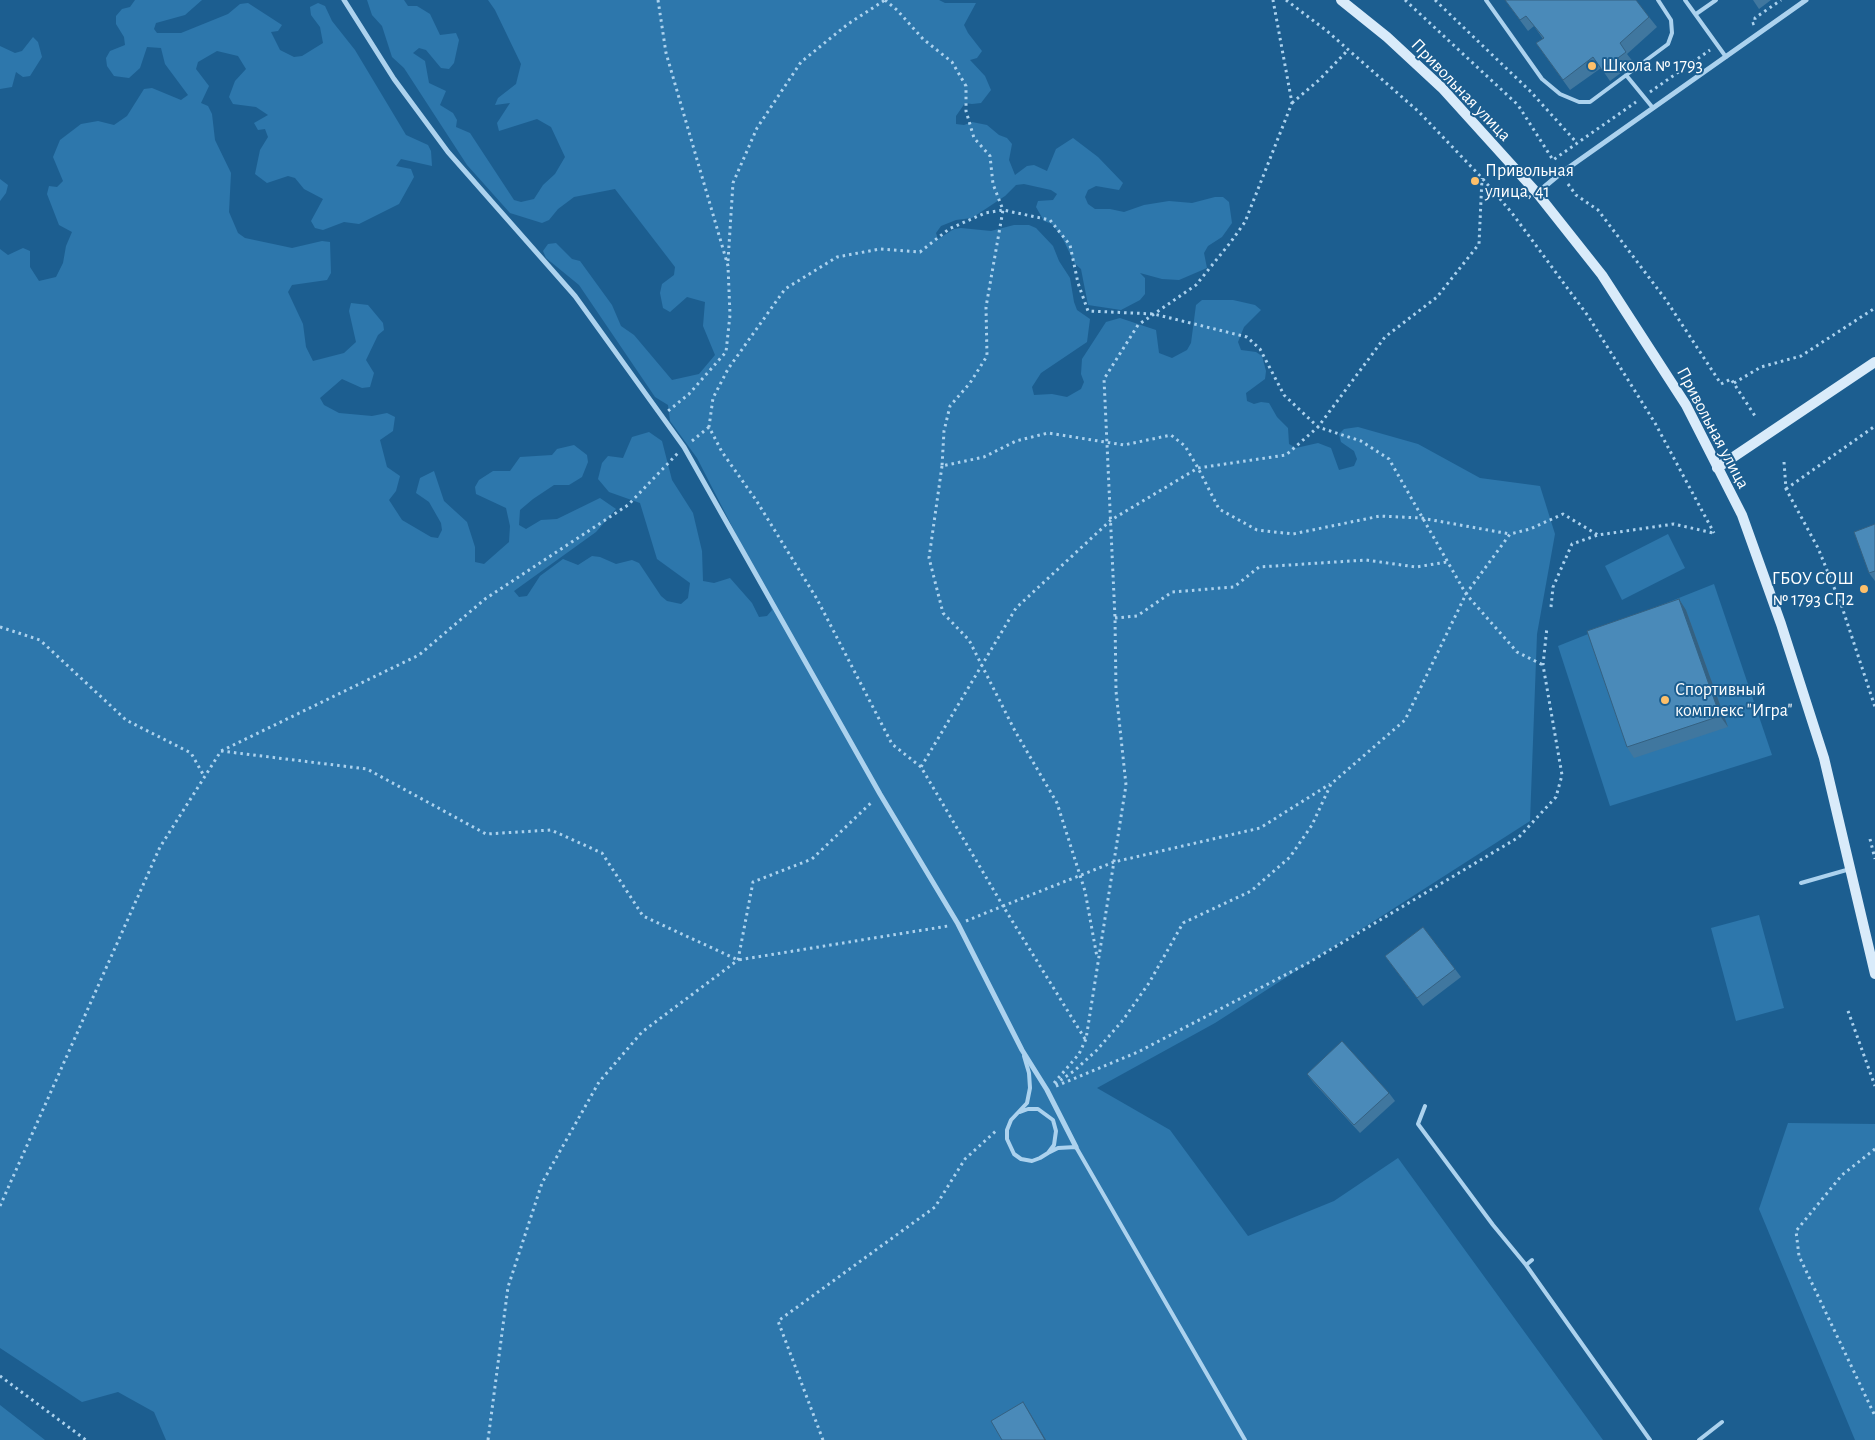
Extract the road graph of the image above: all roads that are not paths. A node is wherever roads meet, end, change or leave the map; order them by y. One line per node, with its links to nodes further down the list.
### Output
1 (344, 0): 19 (street)
2 (1486, 0): 10 (lane)
3 (1658, 0): 10 (lane)
4 (1685, 0): 8 (lane)
5 (1716, 0): 8 (lane)
6 (1806, 0): 9 (street)
7 (1344, 1): 12 (main road, Привольная улица)
8 (1696, 14): 9 (lane)
9 (1726, 57): 11 (street)
10 (1626, 75): 11 (lane)
11 (1654, 108): 12 (street)
12 (1537, 193): 14 (main road, Привольная улица)
13 (1875, 362): 14 (main road)
14 (1717, 468): 15 (main road, Привольная улица)
15 (1850, 869): 16 (lane); 17 (main road, Привольная улица)
16 (1801, 883)
17 (1871, 945): 18 (main road, Привольная улица)
18 (1875, 974)
19 (1022, 1050): 21 (lane); 22 (street)
20 (1425, 1106): 25 (lane)
21 (1020, 1112): 23 (lane); 23 (lane)
22 (1076, 1146): 23 (lane); 27 (lane)
23 (1048, 1153)
24 (1532, 1260): 25 (lane)
25 (1526, 1266): 28 (lane)
26 (1722, 1422): 29 (lane)
27 (1244, 1440)
28 (1650, 1440)
29 (1699, 1440)

